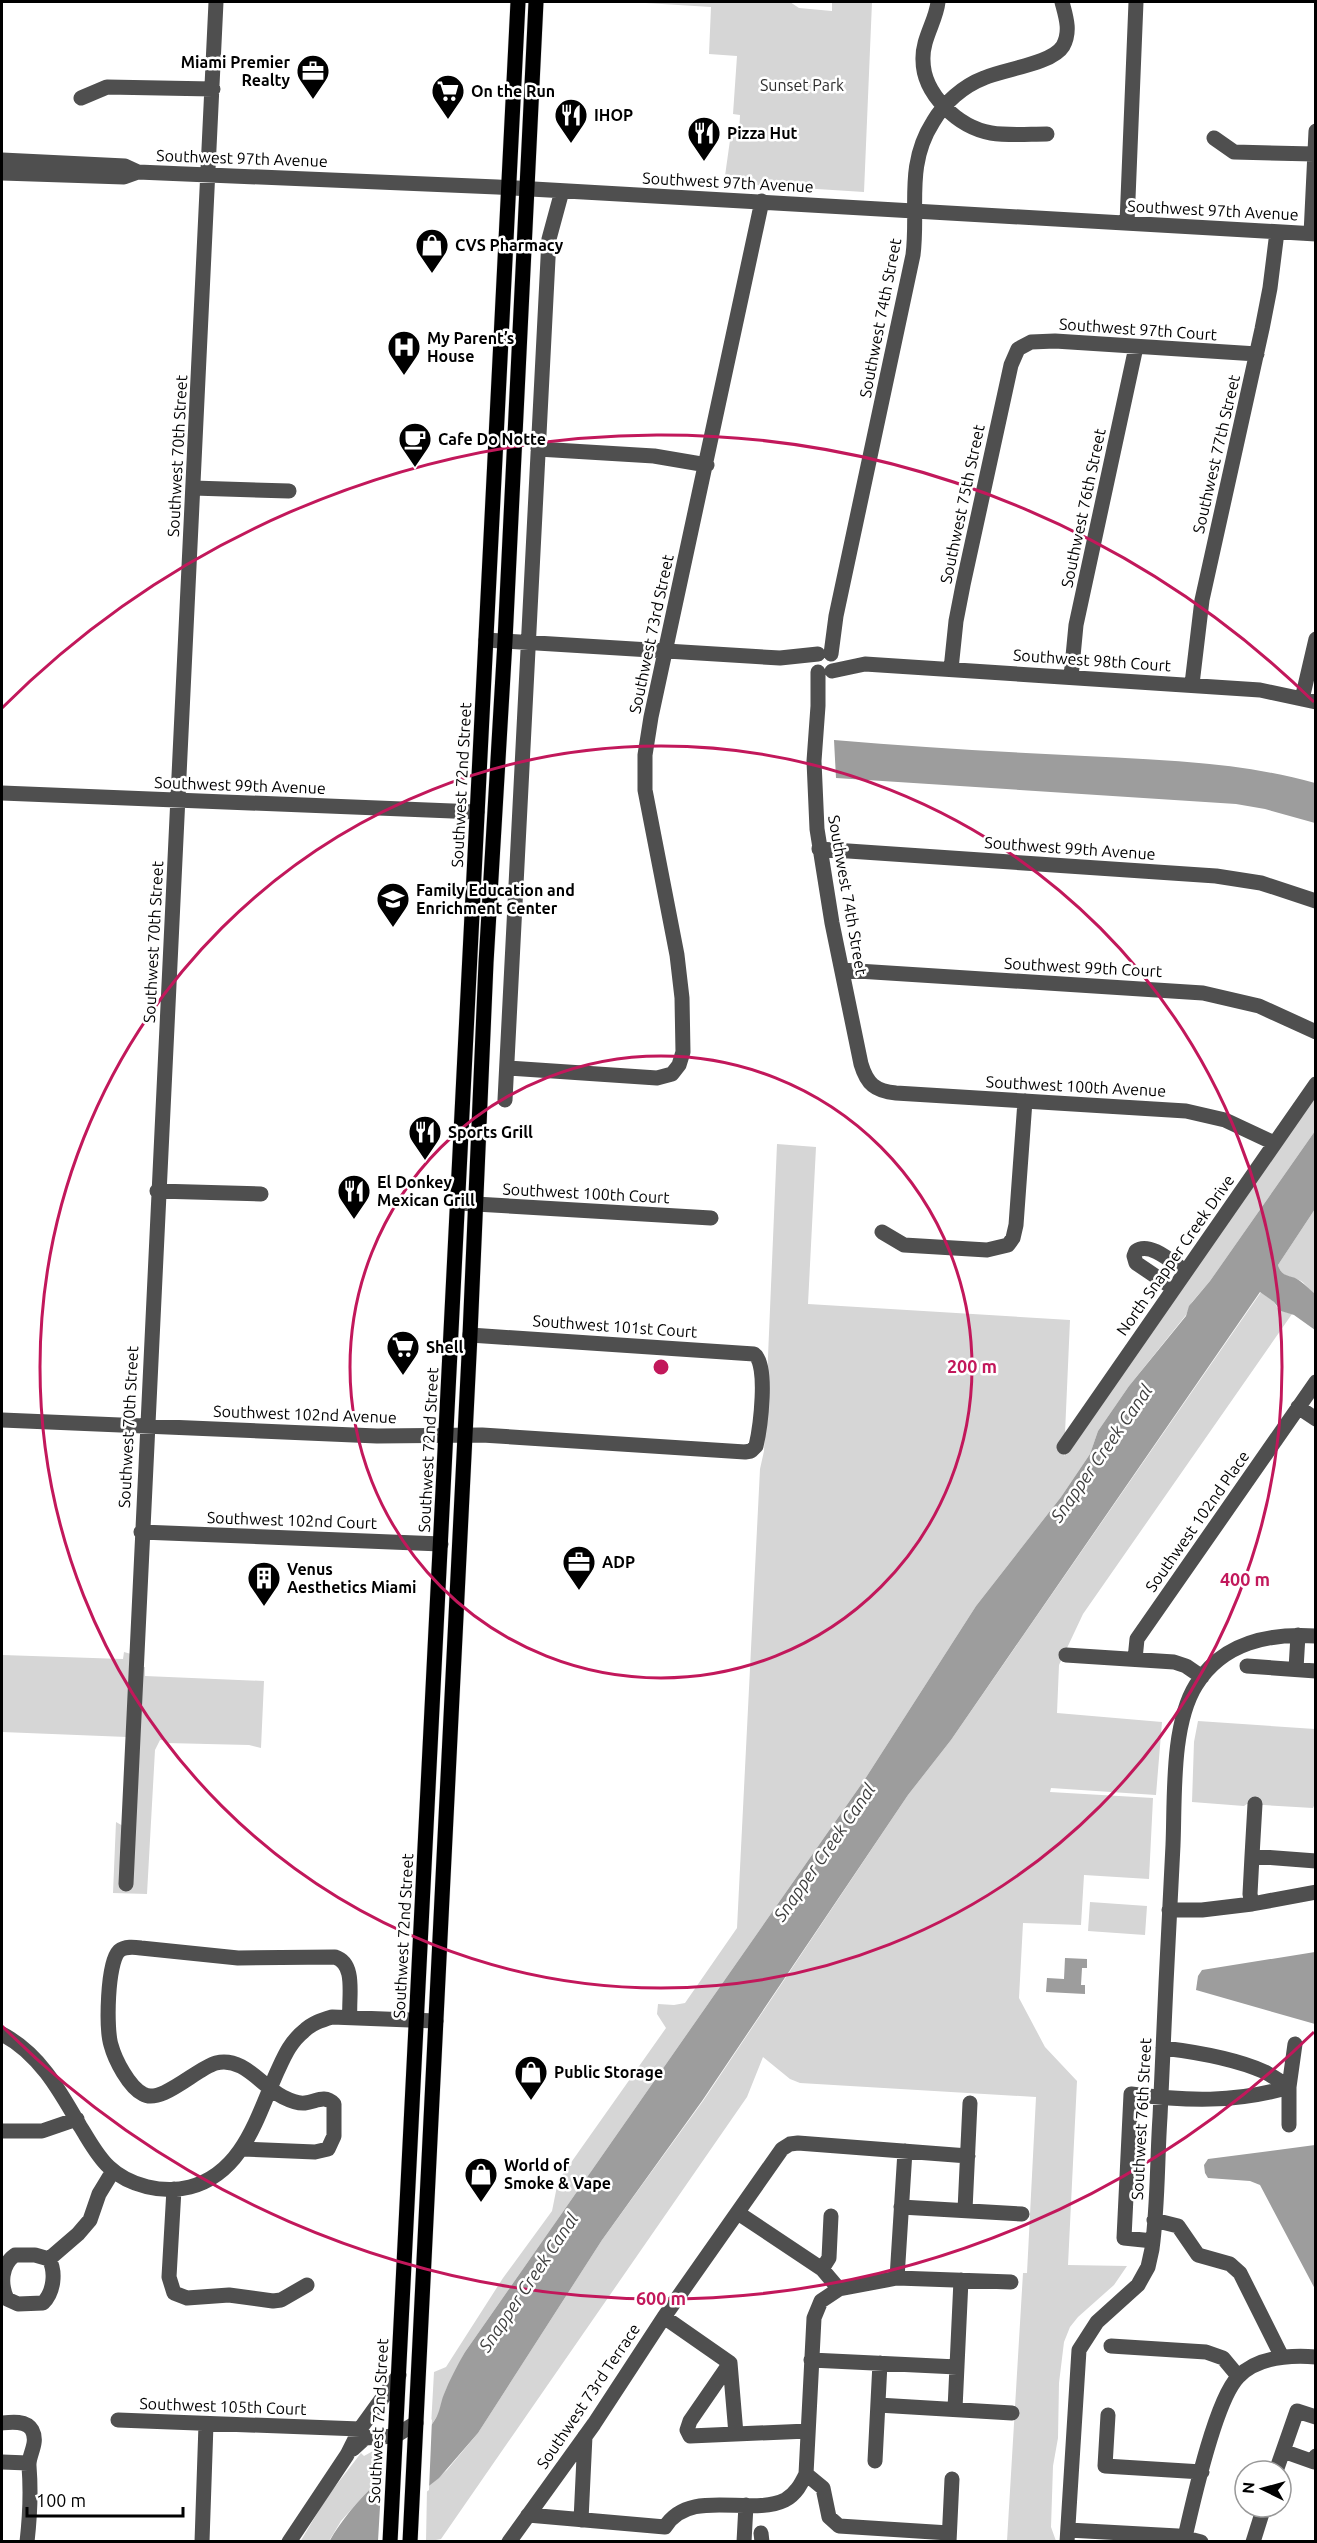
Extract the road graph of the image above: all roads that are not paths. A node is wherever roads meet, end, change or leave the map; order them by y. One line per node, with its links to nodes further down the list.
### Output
1 (216, 2): 7 (street, Southwest 70th Street)
2 (518, 2): 18 (main road, Southwest 72nd Street)
3 (536, 2): 19 (main road)
4 (938, 2): 9 (street)
5 (1062, 2): 9 (street, Southwest 74th Street)
6 (1136, 2): 23 (street)
7 (213, 89): 8 (street); 17 (street, Southwest 70th Street)
8 (81, 98)
9 (944, 106): 11 (street); 22 (street, Southwest 74th Street)
10 (1316, 130): 13 (street)
11 (1047, 135)
12 (1214, 138): 13 (street)
13 (1314, 154): 25 (street)
14 (2, 160): 15 (street, Southwest 97th Avenue)
15 (138, 172): 16 (street, Southwest 97th Avenue); 17 (street, Southwest 97th Avenue)
16 (2, 173)
17 (209, 174): 18 (street, Southwest 97th Avenue); 33 (street, Southwest 70th Street)
18 (509, 187): 19 (street, Southwest 97th Avenue); 29 (main road, Southwest 72nd Street)
19 (528, 189): 20 (street, Southwest 97th Avenue); 30 (main road)
20 (562, 191): 21 (street, Southwest 97th Avenue); 31 (street)
21 (762, 201): 22 (street, Southwest 97th Avenue); 32 (street, Southwest 73rd Street)
22 (914, 211): 23 (street, Southwest 97th Avenue); 40 (street, Southwest 74th Street)
23 (1127, 223): 24 (street, Southwest 97th Avenue)
24 (1277, 232): 25 (street, Southwest 97th Avenue); 28 (street, Southwest 77th Street)
25 (1313, 234)
26 (1136, 347): 27 (street, Southwest 97th Court); 28 (street, Southwest 97th Court); 42 (street, Southwest 76th Street)
27 (1018, 349): 41 (street, Southwest 75th Street)
28 (1257, 354): 43 (street, Southwest 77th Street)
29 (496, 446): 30 (main road); 36 (main road, Southwest 72nd Street)
30 (514, 447): 37 (main road)
31 (538, 449): 32 (street); 38 (street)
32 (707, 465): 39 (street, Southwest 73rd Street)
33 (193, 488): 34 (street); 46 (street, Southwest 70th Street)
34 (289, 491)
35 (1316, 639): 44 (street)
36 (486, 640): 37 (street, Southwest 98th Court); 47 (main road, Southwest 72nd Street)
37 (505, 641): 38 (street, Southwest 98th Court); 48 (main road)
38 (528, 642): 39 (street, Southwest 98th Court); 57 (street)
39 (665, 652): 40 (street, Southwest 98th Court); 57 (street, Southwest 73rd Street)
40 (825, 663): 41 (street, Southwest 98th Court); 49 (street, Southwest 74th Street)
41 (951, 669): 42 (street, Southwest 98th Court)
42 (1071, 676): 43 (street, Southwest 98th Court)
43 (1192, 684): 44 (street, Southwest 98th Court)
44 (1309, 700)
45 (2, 793): 46 (street, Southwest 99th Avenue)
46 (178, 801): 47 (street, Southwest 99th Avenue); 63 (street, Southwest 70th Street)
47 (477, 812): 48 (main road); 51 (main road, Southwest 72nd Street)
48 (495, 813): 52 (main road)
49 (819, 849): 50 (street, Southwest 99th Avenue); 53 (street, Southwest 74th Street)
50 (1316, 901)
51 (470, 962): 52 (main road); 55 (main road, Southwest 72nd Street)
52 (486, 963): 56 (main road)
53 (842, 970): 54 (street, Southwest 99th Court); 59 (street, Southwest 74th Street)
54 (1316, 1032)
55 (465, 1063): 56 (main road); 65 (main road, Southwest 72nd Street)
56 (483, 1065): 66 (main road)
57 (507, 1068): 60 (street)
58 (1316, 1084): 62 (street, North Snapper Creek Drive)
59 (871, 1086): 61 (street, Southwest 100th Avenue)
60 (505, 1100)
61 (1024, 1101): 62 (street, Southwest 100th Avenue); 68 (street)
62 (1274, 1143): 69 (street, North Snapper Creek Drive)
63 (157, 1191): 64 (street); 76 (street, Southwest 70th Street)
64 (261, 1194)
65 (458, 1203): 66 (street, Southwest 100th Court); 77 (main road, Southwest 72nd Street)
66 (476, 1205): 67 (street, Southwest 100th Court); 71 (main road)
67 (711, 1218)
68 (882, 1232)
69 (1185, 1271): 70 (street, North Snapper Creek Drive); 70 (street)
70 (1173, 1288): 79 (street, North Snapper Creek Drive)
71 (470, 1335): 78 (main road); 80 (street, Southwest 101st Court)
72 (1316, 1382): 73 (street, Southwest 102nd Place)
73 (1299, 1407): 74 (street); 86 (street, Southwest 102nd Place)
74 (1316, 1419)
75 (2, 1420): 76 (street, Southwest 102nd Avenue)
76 (145, 1426): 77 (street, Southwest 102nd Avenue); 81 (street, Southwest 70th Street)
77 (446, 1436): 78 (street, Southwest 102nd Avenue); 82 (main road, Southwest 72nd Street)
78 (465, 1436): 80 (street, Southwest 102nd Avenue); 92 (main road)
79 (1064, 1447)
80 (751, 1451)
81 (141, 1532): 82 (street, Southwest 102nd Court); 96 (street, Southwest 70th Street)
82 (441, 1544): 91 (main road, Southwest 72nd Street)
83 (1298, 1635): 84 (street); 88 (street); 90 (street)
84 (1316, 1636)
85 (1066, 1655): 86 (street)
86 (1135, 1659): 90 (street)
87 (1247, 1666): 88 (street)
88 (1296, 1670): 89 (street)
89 (1316, 1671)
90 (1202, 1677): 101 (street, Southwest 76th Street)
91 (433, 1700): 92 (main road); 97 (main road, Southwest 72nd Street)
92 (450, 1734): 98 (main road)
93 (1255, 1804): 94 (street)
94 (1252, 1856): 95 (street); 100 (street)
95 (1316, 1861)
96 (126, 1884)
97 (424, 1891): 98 (main road); 103 (main road, Southwest 72nd Street)
98 (442, 1892): 104 (main road)
99 (1316, 1892): 100 (street)
100 (1252, 1904): 101 (street)
101 (1169, 1910): 107 (street, Southwest 76th Street)
102 (350, 2017): 103 (street); 109 (street); 109 (street)
103 (417, 2020): 104 (street); 120 (main road, Southwest 72nd Street)
104 (436, 2021): 121 (main road)
105 (2, 2034): 112 (street)
106 (1295, 2044): 108 (street)
107 (1163, 2048): 108 (street); 110 (street, Southwest 76th Street)
108 (1289, 2087): 110 (street); 113 (street)
109 (269, 2090): 115 (street); 115 (street)
110 (1161, 2098): 127 (street, Southwest 76th Street); 128 (street)
111 (970, 2103): 117 (street)
112 (77, 2119): 114 (street); 118 (street)
113 (1289, 2125)
114 (2, 2131)
115 (242, 2149): 119 (street)
116 (905, 2151): 117 (street); 122 (street); 124 (street, Southwest 73rd Terrace)
117 (968, 2156): 123 (street)
118 (113, 2171): 119 (street); 129 (street)
119 (174, 2189): 134 (street)
120 (408, 2192): 121 (main road); 136 (main road, Southwest 72nd Street)
121 (427, 2193): 137 (main road)
122 (901, 2207): 123 (street); 131 (street)
123 (965, 2211): 125 (street)
124 (738, 2213): 130 (street); 138 (street, Southwest 73rd Terrace)
125 (1022, 2214)
126 (831, 2216): 130 (street)
127 (1155, 2220): 128 (street, Southwest 76th Street); 140 (street)
128 (1153, 2241): 180 (street, Southwest 76th Street)
129 (49, 2259)
130 (822, 2269): 135 (street)
131 (897, 2278): 132 (street); 135 (street)
132 (961, 2280): 133 (street); 145 (street)
133 (1011, 2282)
134 (307, 2285)
135 (839, 2289): 142 (street)
136 (402, 2303): 137 (main road); 146 (main road, Southwest 72nd Street)
137 (422, 2304): 158 (main road)
138 (664, 2317): 143 (street); 162 (street, Southwest 73rd Terrace)
139 (1111, 2346): 147 (street)
140 (1282, 2357): 141 (street); 147 (street)
141 (1316, 2357)
142 (811, 2360): 144 (street); 160 (street)
143 (730, 2363): 161 (street); 161 (street)
144 (880, 2363): 145 (street); 148 (street)
145 (957, 2367): 149 (street)
146 (399, 2375): 153 (main road, Southwest 72nd Street); 157 (street)
147 (1238, 2376): 171 (street)
148 (878, 2405): 149 (street); 168 (street)
149 (955, 2409): 150 (street)
150 (1012, 2413)
151 (1108, 2415): 171 (street)
152 (1316, 2416): 164 (street)
153 (396, 2419): 157 (street); 158 (street); 163 (main road, Southwest 72nd Street)
154 (118, 2420): 156 (street, Southwest 105th Court)
155 (2, 2423): 170 (street)
156 (206, 2424): 159 (street, Southwest 105th Court); 186 (street)
157 (365, 2424): 159 (street, Southwest 105th Court); 165 (street)
158 (416, 2425): 163 (street); 188 (main road)
159 (327, 2428): 165 (street, Southwest 105th Court)
160 (808, 2431): 161 (street); 172 (street)
161 (736, 2434)
162 (585, 2436): 175 (street, Southwest 73rd Terrace); 177 (street)
163 (395, 2443): 165 (street); 184 (main road, Southwest 72nd Street)
164 (1283, 2451): 166 (street); 167 (street)
165 (347, 2456): 187 (street)
166 (1316, 2456)
167 (1280, 2459)
168 (875, 2461)
169 (2, 2462): 170 (street)
170 (28, 2463): 185 (street)
171 (1202, 2472): 182 (street)
172 (806, 2474): 174 (street); 179 (street)
173 (952, 2479): 181 (street)
174 (746, 2505): 178 (street); 190 (street)
175 (528, 2516): 177 (street); 189 (street, Southwest 73rd Terrace)
176 (1260, 2519): 192 (street)
177 (581, 2520): 178 (street)
178 (665, 2534)
179 (901, 2536): 181 (street)
180 (1067, 2536): 183 (street)
181 (949, 2537)
182 (1185, 2537): 183 (street); 191 (street)
183 (1147, 2538)
184 (390, 2539)
185 (27, 2541)
186 (202, 2541)
187 (289, 2541)
188 (410, 2541)
189 (509, 2541)
190 (744, 2541)
191 (1201, 2541)
192 (1253, 2541)

